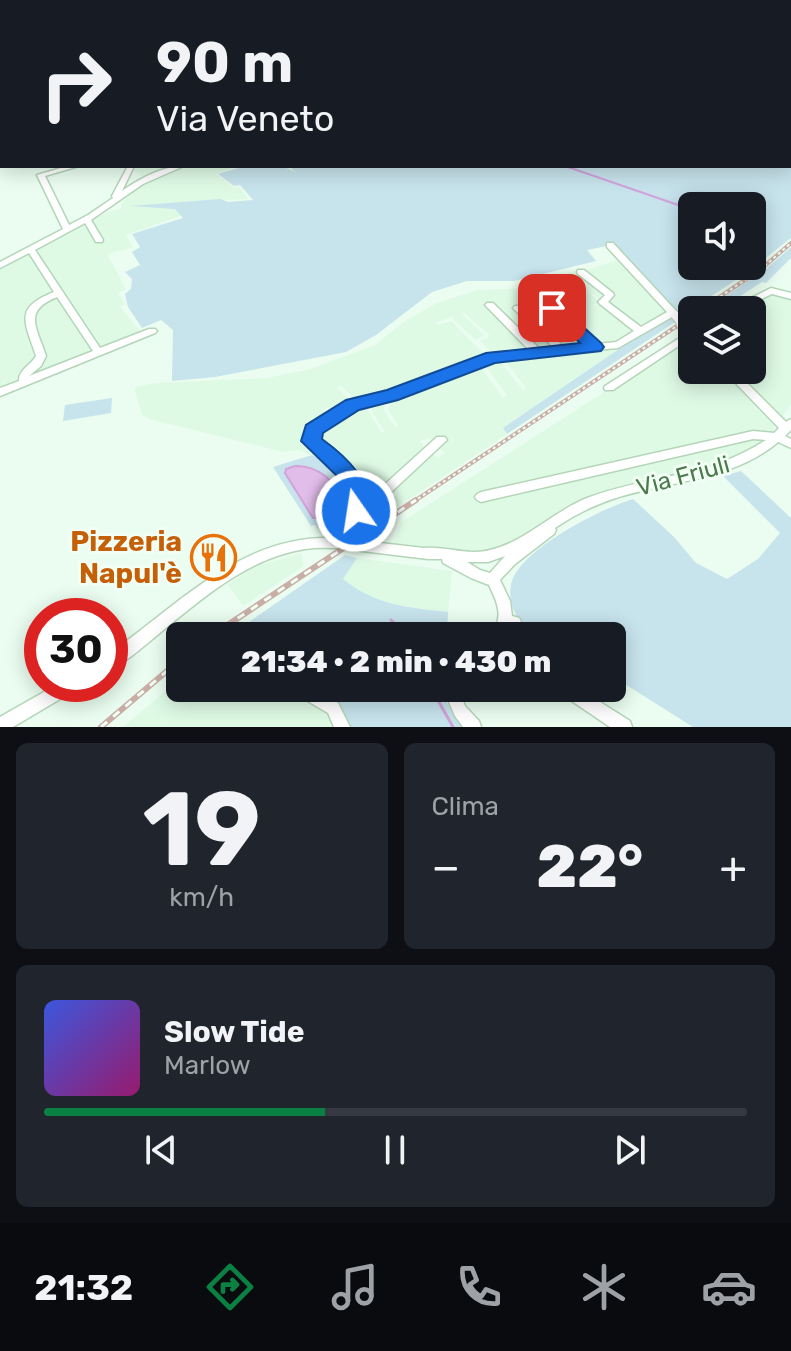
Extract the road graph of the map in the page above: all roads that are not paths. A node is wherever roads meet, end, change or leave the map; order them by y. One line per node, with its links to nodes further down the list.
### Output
1 (68, 168): 6 (street)
2 (130, 168): 4 (street)
3 (176, 168): 4 (street)
4 (110, 204): 5 (street)
5 (86, 219): 6 (street); 7 (street)
6 (67, 229): 9 (street)
7 (99, 240)
8 (610, 245): 18 (street)
9 (30, 249): 10 (street); 12 (street)
10 (0, 265)
11 (581, 272): 21 (street)
12 (60, 293): 26 (street); 27 (street)
13 (761, 296): 14 (street)
14 (791, 296)
15 (490, 305): 25 (street)
16 (518, 308): 24 (street)
17 (552, 308): 23 (street)
18 (674, 314): 19 (street, bridge); 21 (street)
19 (678, 318)
20 (152, 331): 26 (street)
21 (641, 332): 23 (street)
22 (678, 342): 29 (street)
23 (595, 347): 24 (street)
24 (561, 349): 25 (street)
25 (536, 351): 35 (street)
26 (98, 352): 27 (street)
27 (24, 382): 30 (street)
28 (741, 384): 31 (street)
29 (609, 388)
30 (0, 392)
31 (785, 430): 33 (street); 34 (street); 36 (street, Via Friuli)
32 (441, 440): 35 (street)
33 (791, 444)
34 (481, 497)
35 (356, 511): 37 (street)
36 (567, 515): 38 (street, Via Friuli); 39 (street, Via Friuli)
37 (343, 543): 38 (street); 42 (street)
38 (480, 562): 39 (street); 39 (street)
39 (497, 574): 40 (street)
40 (507, 620): 41 (street)
41 (512, 622)
42 (128, 648)
43 (41, 702): 47 (street)
44 (323, 702): 48 (street)
45 (456, 702): 49 (street)
46 (586, 702): 50 (street)
47 (0, 726)
48 (342, 727)
49 (473, 727)
50 (624, 727)

